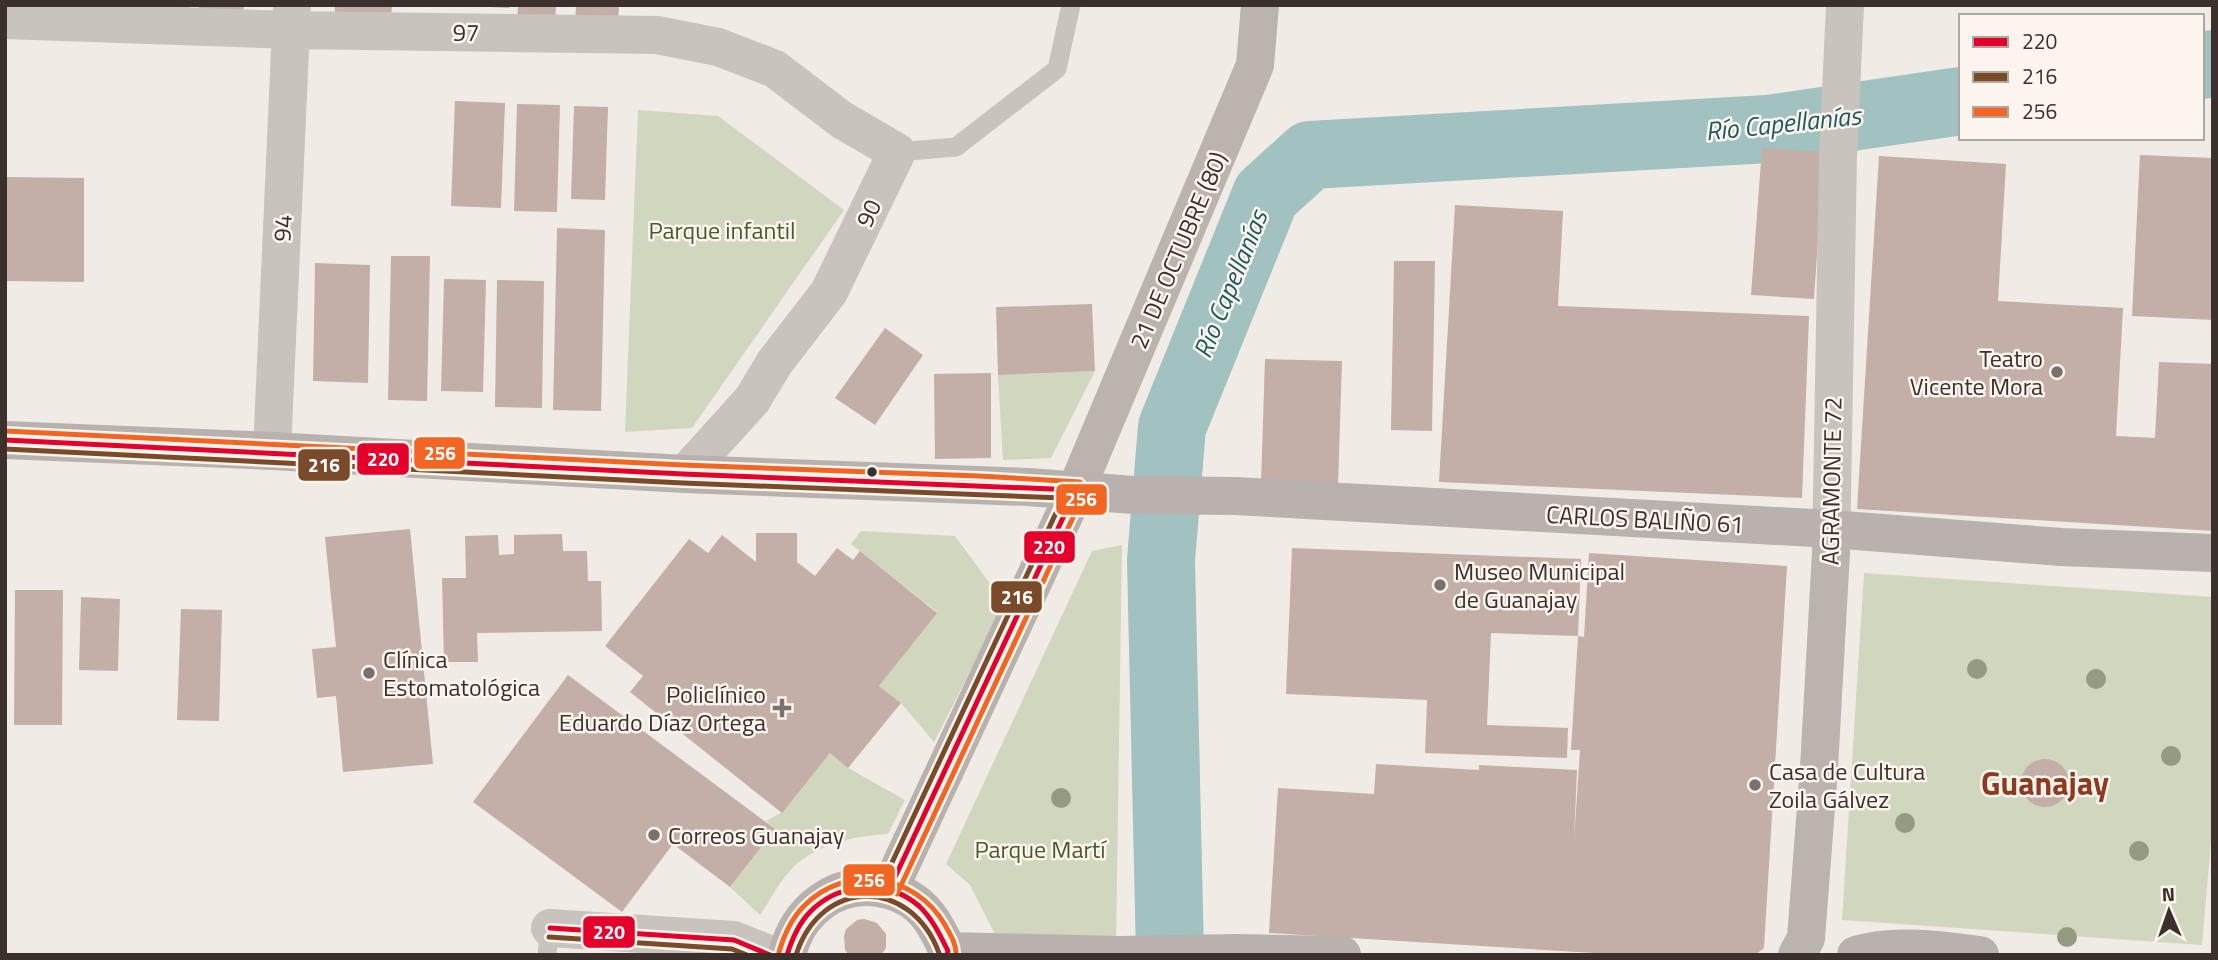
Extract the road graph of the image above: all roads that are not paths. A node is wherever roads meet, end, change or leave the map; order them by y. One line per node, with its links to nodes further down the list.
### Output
1 (1071, 5): 7 (lane)
2 (1260, 5): 11 (street, 21 DE OCTUBRE (80))
3 (1845, 5): 12 (street, AGRAMONTE 72)
4 (292, 18): 5 (street, 97); 6 (street, 97); 9 (street, 94)
5 (5, 20)
6 (657, 20): 7 (street, 97)
7 (897, 152): 10 (street, 90)
8 (5, 440): 9 (main road, CARLOS BALIÑO 61)
9 (272, 451): 10 (main road, CARLOS BALIÑO 61)
10 (685, 474): 11 (main road, CARLOS BALIÑO 61)
11 (1076, 490): 12 (main road, CARLOS BALIÑO 61); 14 (main road)
12 (1831, 540): 13 (main road, CARLOS BALIÑO 61); 16 (street, AGRAMONTE 72)
13 (2213, 553)
14 (889, 890): 17 (main road); 21 (main road)
15 (548, 941): 20 (street)
16 (1805, 949)
17 (947, 953): 22 (main road)
18 (1237, 953): 22 (main road); 23 (main road)
19 (1859, 954): 24 (main road)
20 (771, 955)
21 (787, 955)
22 (1119, 955)
23 (1342, 955)
24 (1980, 955)

